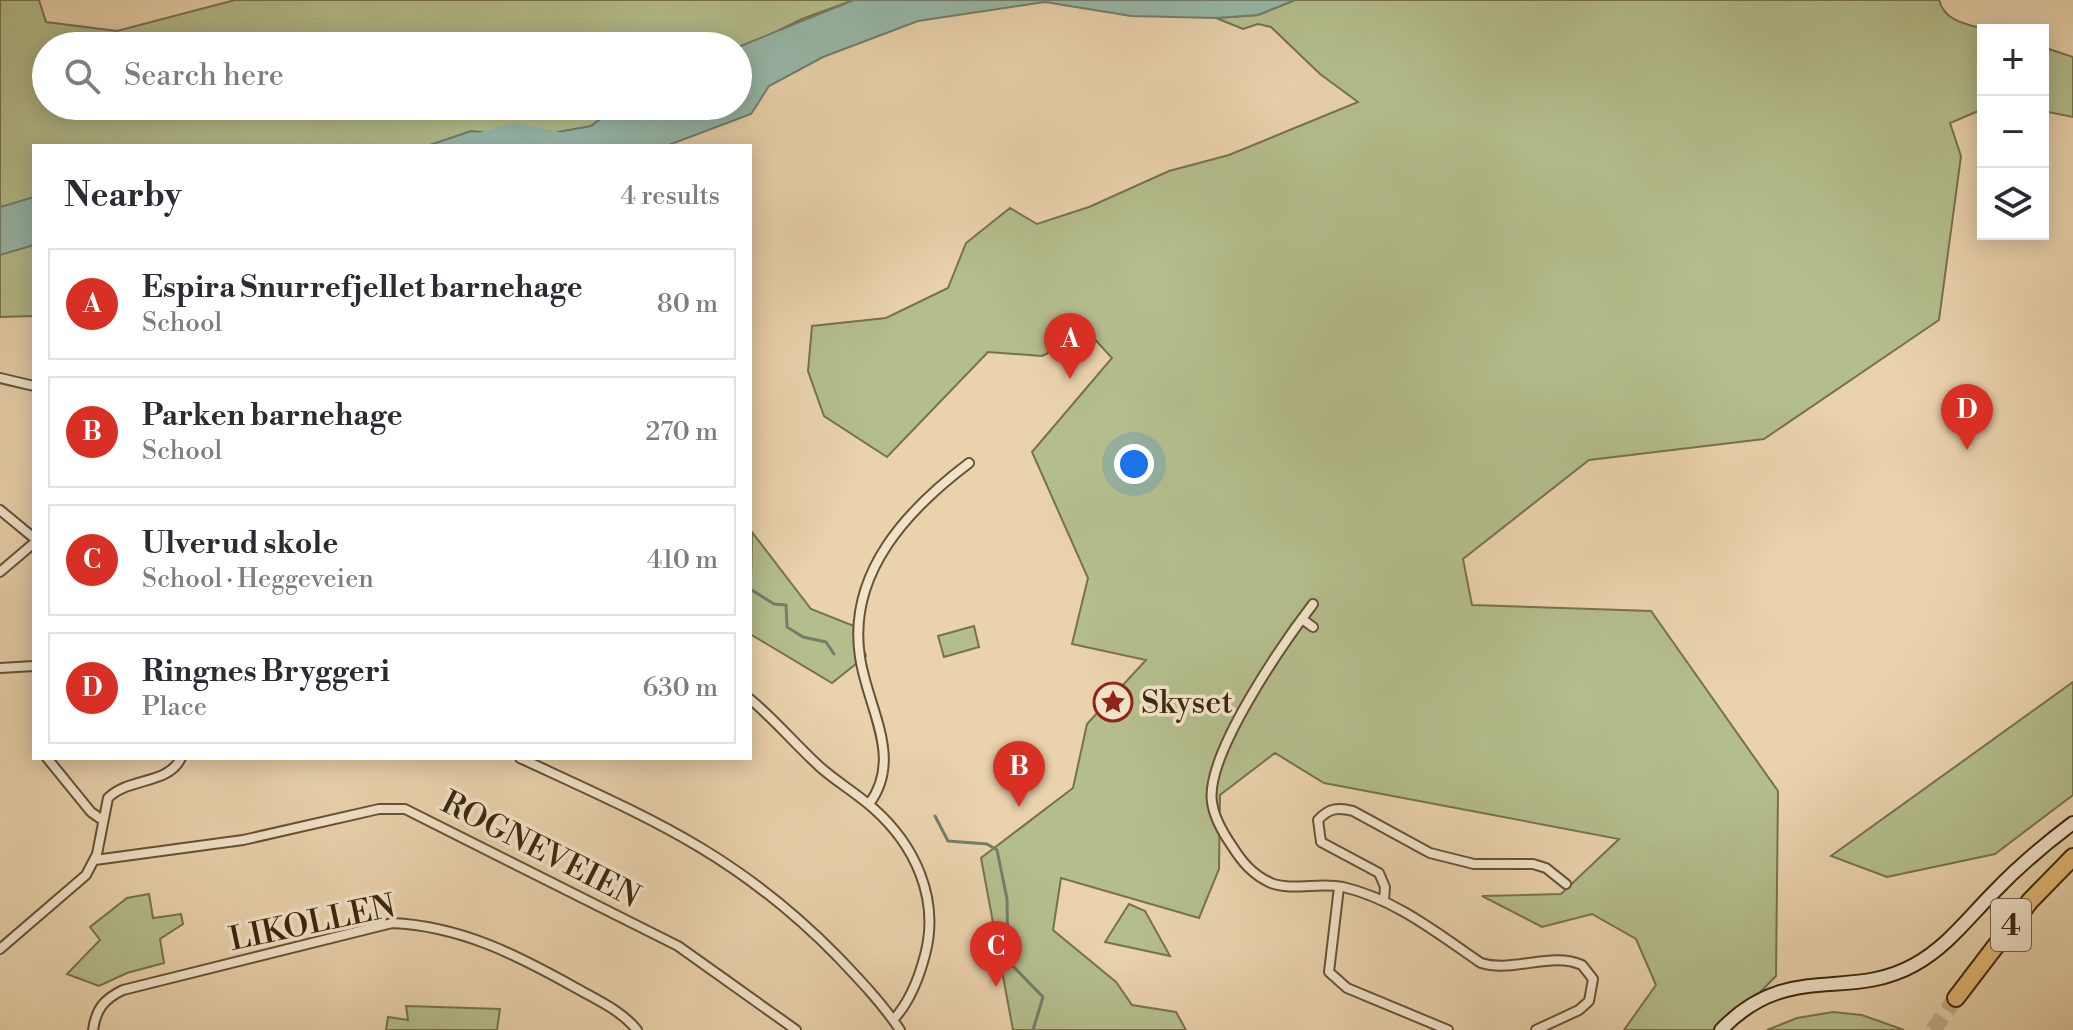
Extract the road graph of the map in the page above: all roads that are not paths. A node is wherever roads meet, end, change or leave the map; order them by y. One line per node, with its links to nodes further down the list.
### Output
1 (0, 378): 2 (street)
2 (32, 386)
3 (969, 463): 17 (street)
4 (0, 510): 5 (street)
5 (32, 538)
6 (32, 542): 7 (street)
7 (0, 572)
8 (1313, 604): 9 (street)
9 (1302, 619): 10 (street); 23 (street)
10 (1313, 627)
11 (32, 666): 12 (street)
12 (0, 668)
13 (752, 701): 17 (street)
14 (49, 760): 18 (street)
15 (179, 760): 18 (street)
16 (524, 760): 27 (street)
17 (869, 804): 27 (street)
18 (101, 819): 21 (street)
19 (2073, 823): 34 (main road)
20 (2073, 857): 26 (highway, 4)
21 (95, 860): 25 (street); 30 (street, ROGNEVEIEN)
22 (1566, 884): 24 (street)
23 (1339, 887): 24 (street); 32 (street)
24 (1384, 900): 33 (street)
25 (0, 949)
26 (1956, 998)
27 (893, 1020): 31 (street)
28 (93, 1030): 29 (street, LIKOLLEN)
29 (637, 1030)
30 (796, 1030)
31 (900, 1030)
32 (1448, 1030)
33 (1536, 1030)
34 (1721, 1030)

